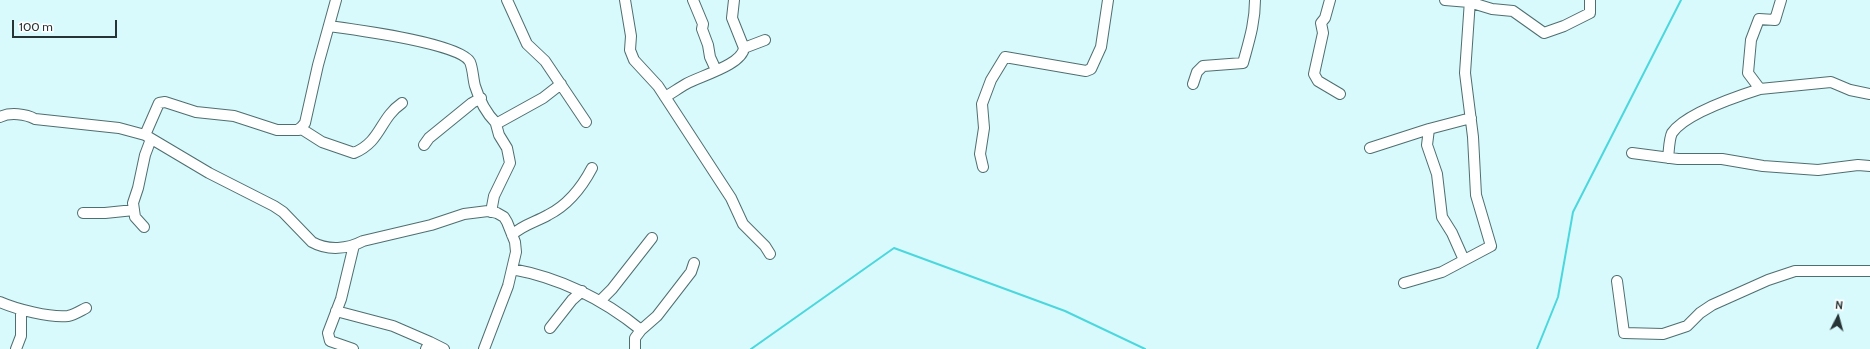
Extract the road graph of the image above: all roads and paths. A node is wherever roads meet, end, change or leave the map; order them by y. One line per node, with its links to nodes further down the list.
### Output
1 (336, 0): 13 (street)
2 (507, 0): 17 (street)
3 (625, 0): 22 (street)
4 (694, 0): 16 (street)
5 (734, 0): 15 (street)
6 (1108, 0): 37 (street)
7 (1255, 0): 18 (street)
8 (1330, 0): 20 (street)
9 (1445, 0): 12 (street)
10 (1590, 0): 12 (street)
11 (1781, 0): 19 (street)
12 (1470, 1): 26 (street)
13 (329, 26): 23 (street); 29 (street)
14 (765, 40): 15 (street)
15 (744, 48): 16 (street)
16 (716, 70): 22 (street)
17 (561, 84): 27 (street); 28 (street)
18 (1193, 84)
19 (1760, 89): 21 (street); 35 (street)
20 (1340, 94)
21 (1870, 94)
22 (665, 97): 46 (street)
23 (481, 98): 28 (street); 32 (street)
24 (402, 103): 29 (street)
25 (0, 117): 31 (street)
26 (1471, 118): 30 (street); 47 (street)
27 (586, 122)
28 (496, 123): 41 (street)
29 (300, 128): 31 (street)
30 (1429, 129): 33 (street); 47 (street)
31 (148, 137): 39 (street); 45 (street)
32 (424, 145)
33 (1370, 148)
34 (1632, 153): 35 (street)
35 (1668, 158): 36 (street)
36 (1870, 166)
37 (983, 167)
38 (592, 168): 43 (street)
39 (134, 210): 40 (street); 42 (street)
40 (82, 212)
41 (491, 212): 43 (street); 45 (street)
42 (144, 227)
43 (512, 235): 49 (street)
44 (652, 238): 54 (street)
45 (354, 245): 58 (street)
46 (770, 254)
47 (1464, 260): 52 (street)
48 (694, 263): 60 (street)
49 (512, 269): 53 (street); 65 (street)
50 (1870, 270): 51 (street)
51 (1617, 281)
52 (1404, 283)
53 (582, 291): 54 (street); 59 (street)
54 (600, 301): 60 (street)
55 (0, 302): 57 (street)
56 (86, 308): 57 (street)
57 (21, 310): 62 (street)
58 (336, 311): 61 (street); 63 (street)
59 (550, 328)
60 (641, 330): 66 (street)
61 (428, 345): 64 (street)
62 (16, 349)
63 (353, 349)
64 (444, 349)
65 (484, 349)
66 (635, 349)

